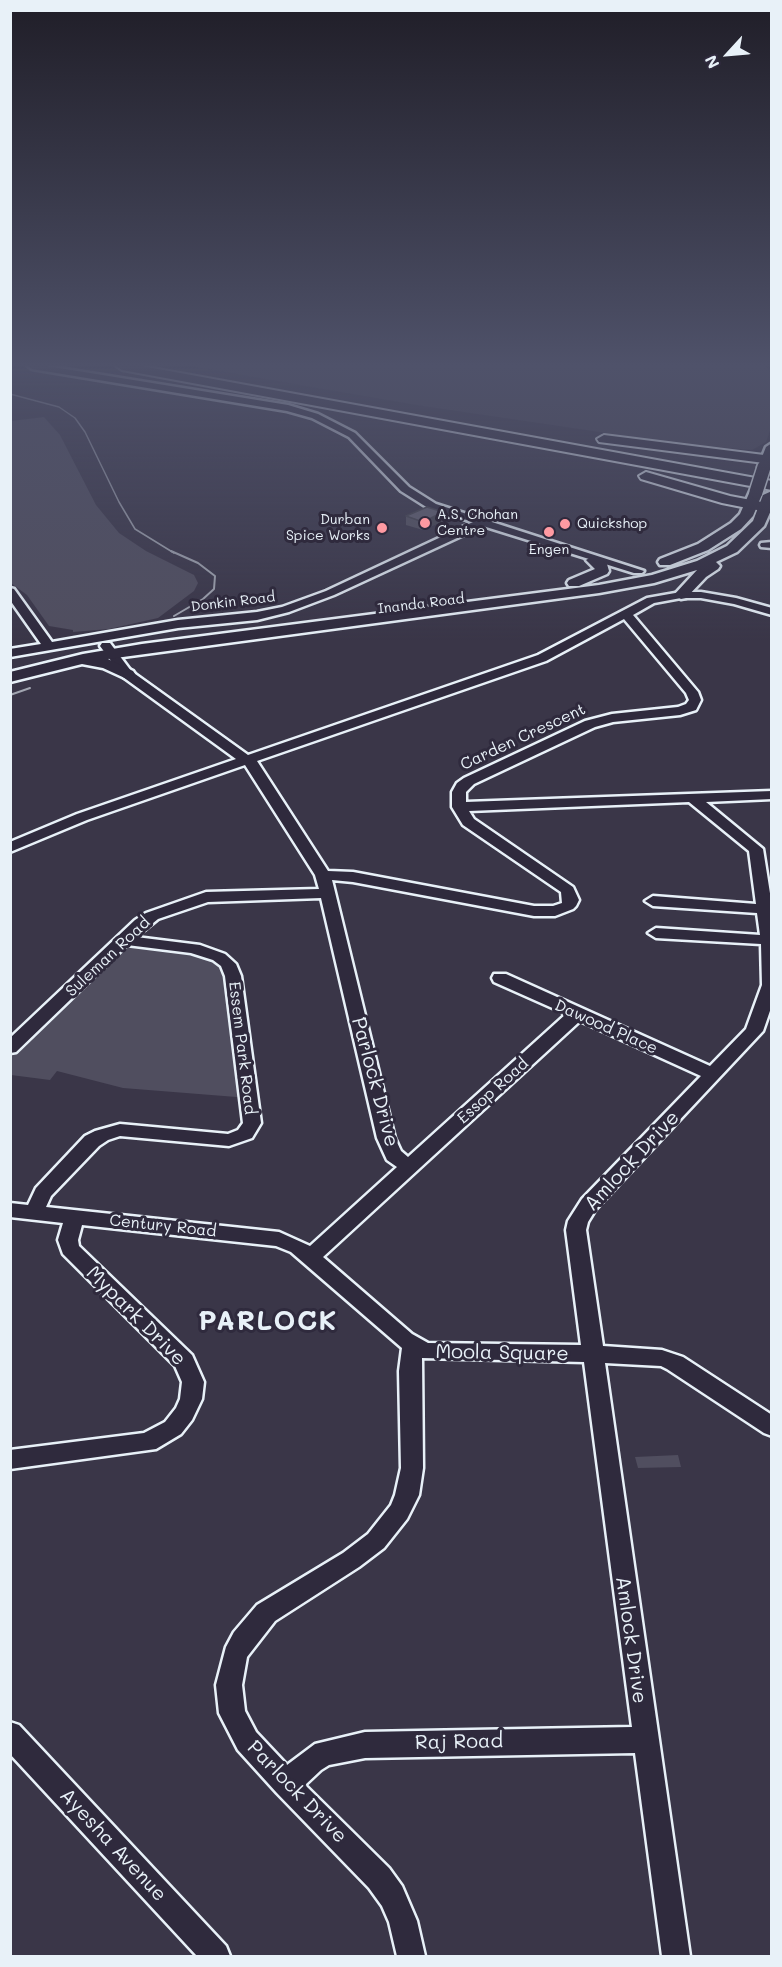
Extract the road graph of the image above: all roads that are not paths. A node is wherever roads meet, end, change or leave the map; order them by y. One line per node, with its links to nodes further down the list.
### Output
1 (374, 458): 8 (street)
2 (565, 458): 7 (highway)
3 (582, 458): 6 (highway)
4 (585, 458): 7 (highway)
5 (768, 459): 7 (main road, Inanda Road, bridge)
6 (716, 497): 7 (highway); 9 (highway)
7 (764, 504): 9 (main road, Inanda Road); 12 (main road, Inanda Road); 15 (main road)
8 (480, 523): 10 (street); 19 (street, Donkin Road)
9 (736, 525): 12 (main road, Inanda Road)
10 (552, 545): 11 (street); 12 (street)
11 (593, 560): 12 (street); 13 (main road)
12 (636, 577): 13 (main road, Inanda Road); 18 (main road, Inanda Road)
13 (574, 583): 20 (main road, Inanda Road)
14 (10, 591): 19 (street)
15 (691, 592): 16 (street); 17 (street)
16 (771, 612)
17 (625, 613): 27 (street); 31 (street, Carden Crescent)
18 (174, 645): 20 (main road, Inanda Road); 24 (main road)
19 (49, 646): 21 (street, Donkin Road)
20 (114, 649): 22 (main road, Inanda Road); 23 (main road, Inanda Road); 24 (street, Parlock Drive)
21 (10, 653)
22 (69, 663): 24 (main road); 25 (main road, Inanda Road)
23 (10, 667)
24 (131, 671): 26 (street, Parlock Drive)
25 (10, 677)
26 (225, 744): 27 (street, Parlock Drive); 28 (street)
27 (248, 760): 28 (street); 33 (street, Parlock Drive)
28 (215, 772): 32 (street)
29 (771, 795): 30 (street)
30 (692, 798): 31 (street); 35 (street, Amlock Drive)
31 (459, 807): 33 (street)
32 (10, 848)
33 (322, 875): 34 (street, Parlock Drive)
34 (328, 892): 38 (street, Suleman Road); 44 (street, Parlock Drive)
35 (766, 896): 36 (street); 39 (street, Amlock Drive)
36 (652, 901)
37 (656, 933): 39 (street)
38 (123, 940): 42 (street, Suleman Road); 46 (street, Essem Park Road)
39 (769, 940): 43 (street, Amlock Drive)
40 (500, 978): 41 (street, Dawood Place)
41 (577, 1014): 43 (street, Dawood Place); 44 (street, Essop Road)
42 (10, 1048)
43 (712, 1074): 50 (street, Amlock Drive)
44 (409, 1167): 48 (street, Parlock Drive)
45 (10, 1210): 46 (street, Century Road)
46 (34, 1213): 47 (street, Century Road)
47 (75, 1217): 48 (street, Century Road); 52 (street, Mypark Drive)
48 (310, 1257): 49 (street)
49 (413, 1345): 50 (street, Moola Square); 55 (street, Parlock Drive)
50 (592, 1355): 51 (street, Moola Square); 54 (street, Amlock Drive)
51 (771, 1427)
52 (10, 1461)
53 (10, 1734): 56 (street, Ayesha Avenue)
54 (644, 1740): 55 (street, Raj Road); 58 (street, Amlock Drive)
55 (286, 1784): 57 (street, Parlock Drive)
56 (216, 1956)
57 (411, 1956)
58 (676, 1956)

